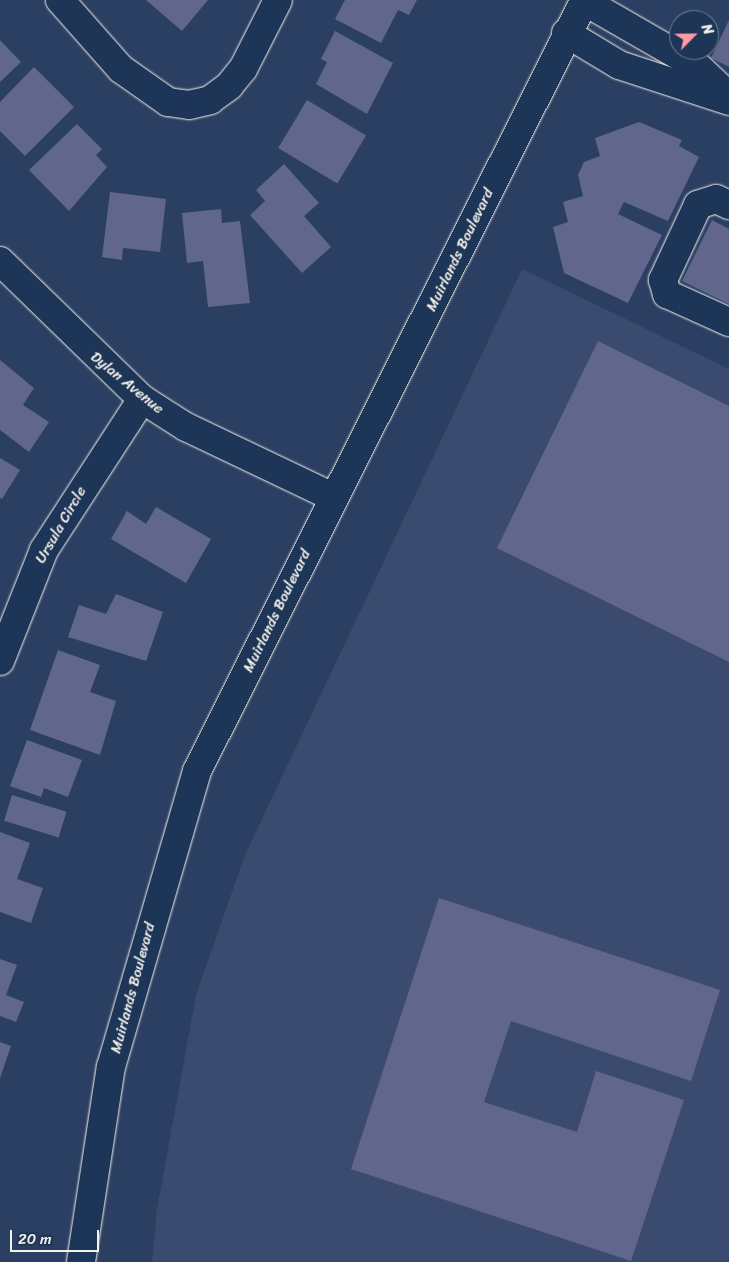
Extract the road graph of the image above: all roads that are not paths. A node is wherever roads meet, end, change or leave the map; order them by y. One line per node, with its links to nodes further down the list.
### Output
1 (60, 0): 2 (street)
2 (278, 0)
3 (585, 1): 4 (street, Muirlands Boulevard); 5 (street)
4 (566, 33): 6 (street); 11 (street, Muirlands Boulevard)
5 (729, 96)
6 (729, 101)
7 (718, 202): 9 (street)
8 (0, 261): 10 (street, Dylan Avenue)
9 (729, 322)
10 (142, 399): 11 (street, Dylan Avenue); 12 (street, Ursula Circle)
11 (332, 497): 13 (street, Muirlands Boulevard)
12 (0, 661)
13 (81, 1262)

